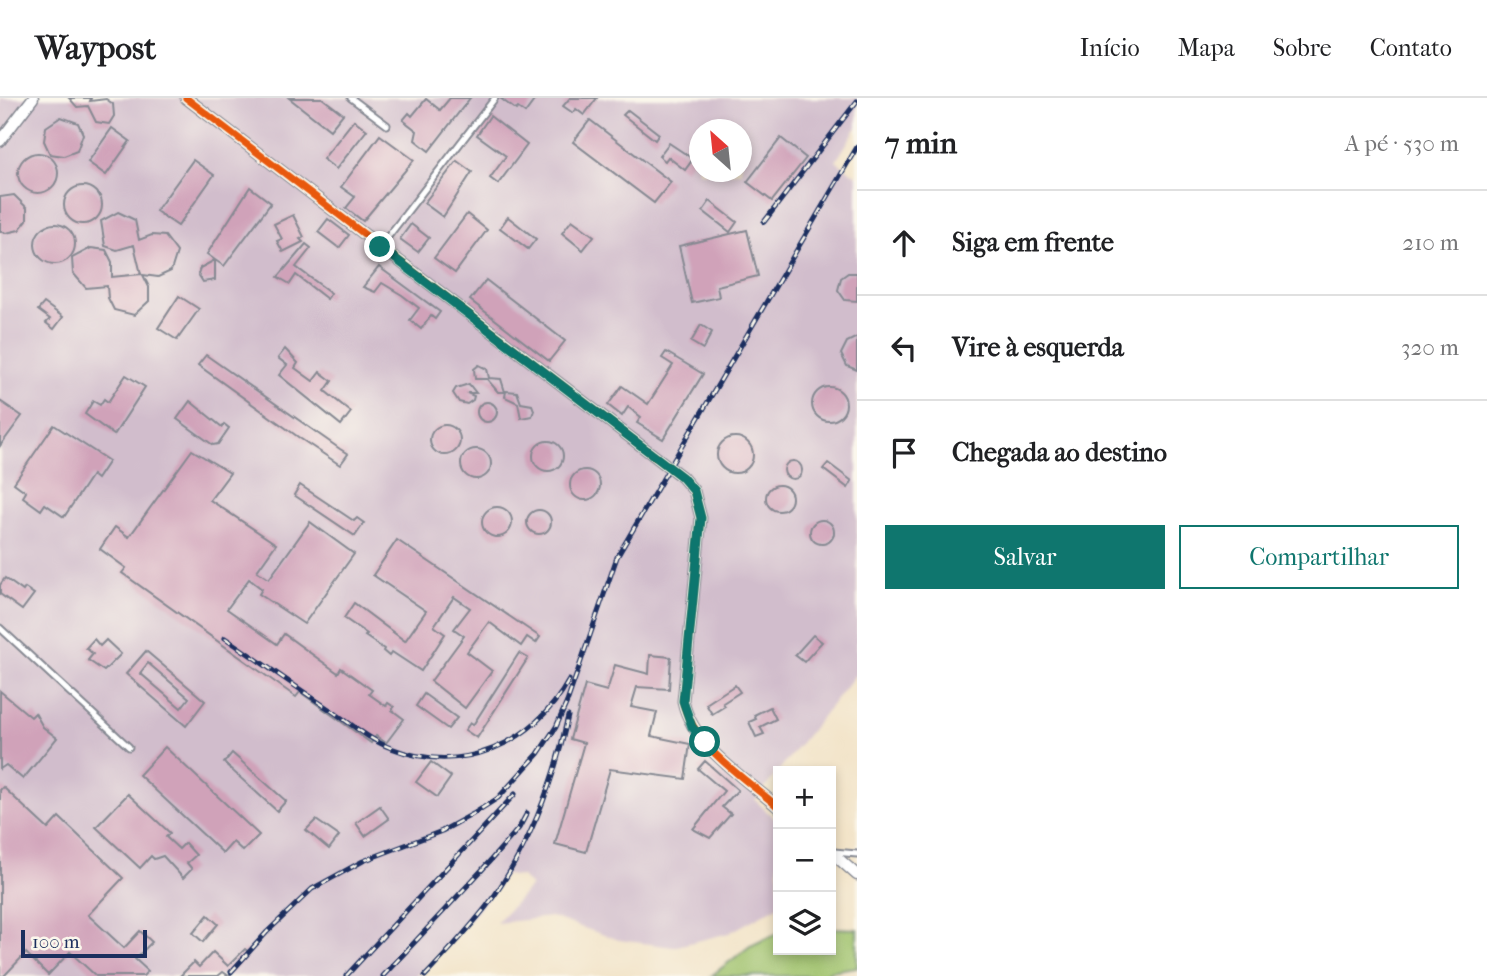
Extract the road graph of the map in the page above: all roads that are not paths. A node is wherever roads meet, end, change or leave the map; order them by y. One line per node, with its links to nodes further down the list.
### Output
1 (33, 98): 6 (street)
2 (186, 98): 7 (street)
3 (351, 98): 5 (lane)
4 (495, 98): 7 (lane)
5 (387, 125)
6 (0, 141)
7 (380, 247): 10 (street)
8 (0, 628): 9 (lane)
9 (129, 747)
10 (773, 803)
11 (836, 852): 12 (lane)
12 (857, 854)
13 (836, 856): 14 (street)
14 (857, 875)

